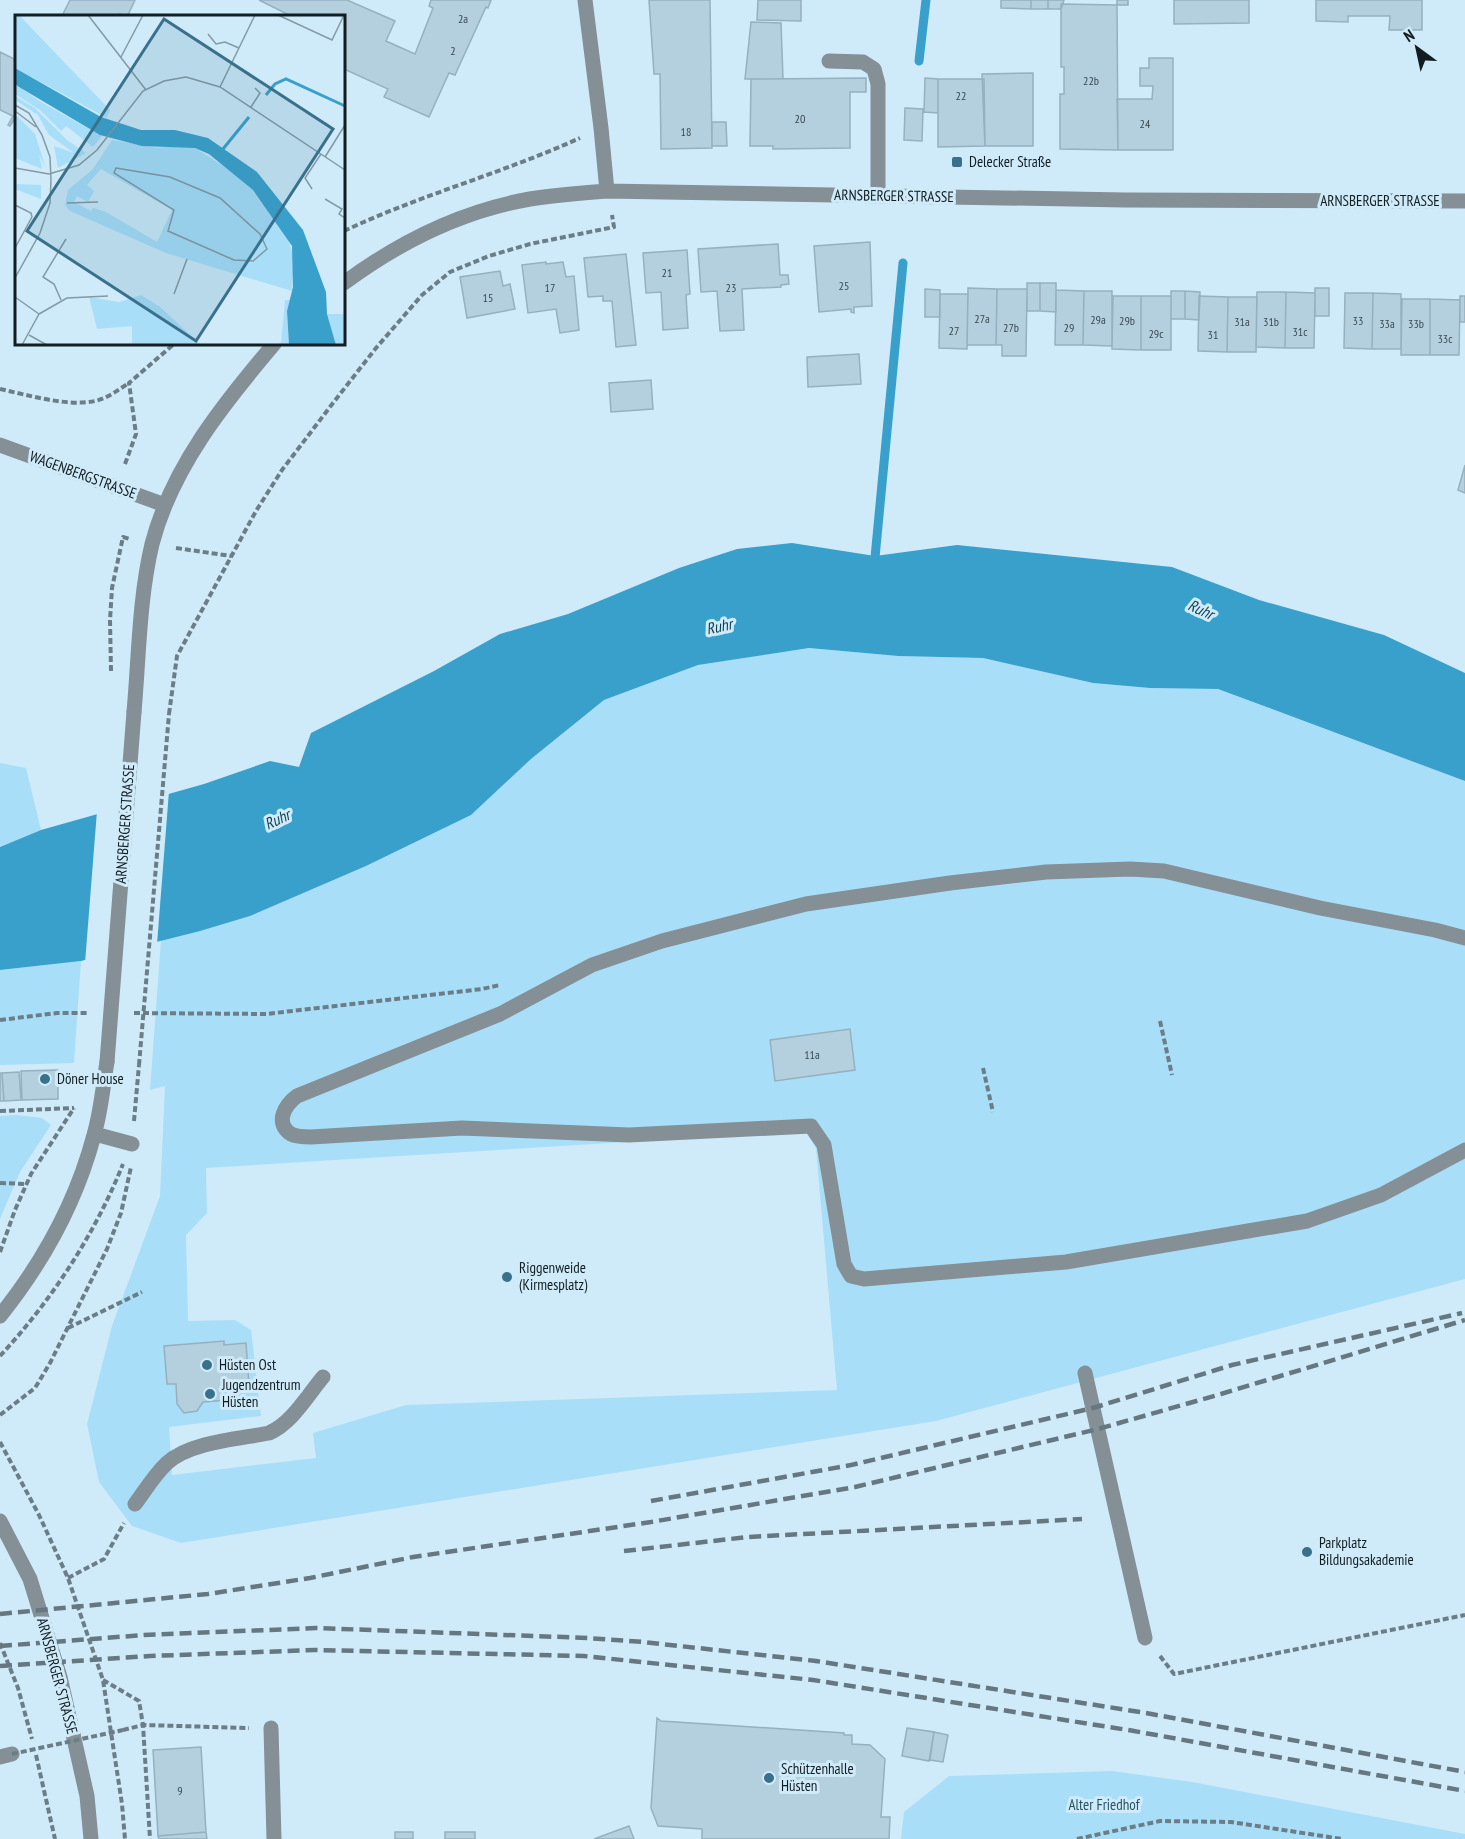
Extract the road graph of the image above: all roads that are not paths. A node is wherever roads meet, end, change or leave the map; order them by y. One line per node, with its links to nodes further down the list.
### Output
1 (585, 0): 3 (street)
2 (830, 61): 4 (street)
3 (607, 191): 4 (street, ARNSBERGER STRASSE); 6 (street, ARNSBERGER STRASSE)
4 (878, 195): 5 (street, ARNSBERGER STRASSE)
5 (1465, 201)
6 (345, 282)
7 (273, 345): 9 (street, ARNSBERGER STRASSE)
8 (0, 445): 9 (street, WAGENBERGSTRASSE)
9 (165, 505): 11 (street, ARNSBERGER STRASSE, bridge)
10 (1465, 938): 13 (street)
11 (95, 1134): 12 (street); 14 (street, ARNSBERGER STRASSE)
12 (132, 1144)
13 (1465, 1150)
14 (0, 1316)
15 (1085, 1373): 19 (street)
16 (323, 1377): 17 (street)
17 (135, 1504)
18 (0, 1521): 21 (street, ARNSBERGER STRASSE)
19 (1145, 1638)
20 (271, 1728): 22 (street)
21 (91, 1839)
22 (274, 1839)

